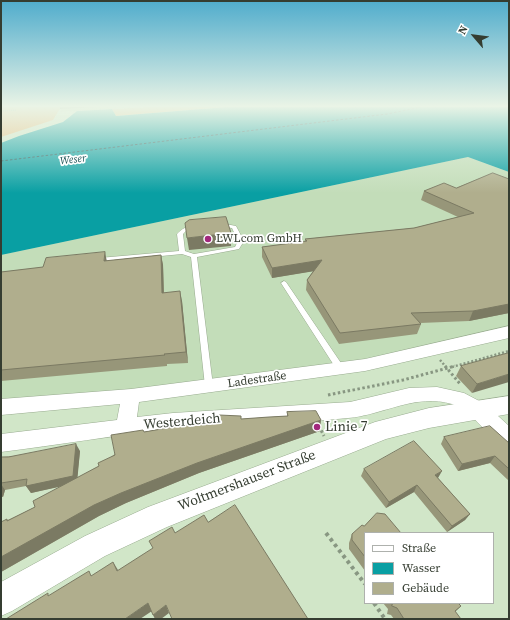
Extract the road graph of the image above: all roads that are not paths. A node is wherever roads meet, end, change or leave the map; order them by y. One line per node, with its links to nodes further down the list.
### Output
1 (213, 224): 4 (lane)
2 (198, 226): 3 (lane)
3 (182, 252): 4 (lane); 5 (lane)
4 (194, 256): 9 (lane)
5 (95, 260)
6 (284, 283): 8 (lane)
7 (509, 332): 8 (street, Ladestraße)
8 (340, 368): 9 (street, Ladestraße)
9 (210, 386): 10 (street, Ladestraße)
10 (131, 396): 12 (street, Ladestraße); 14 (street)
11 (509, 406): 13 (street, Woltmershauser Straße)
12 (1, 407)
13 (478, 410): 14 (street, Westerdeich); 15 (street, Westerdeich); 17 (street, Woltmershauser Straße)
14 (126, 427): 16 (street, Westerdeich)
15 (509, 439)
16 (1, 443)
17 (1, 600)

